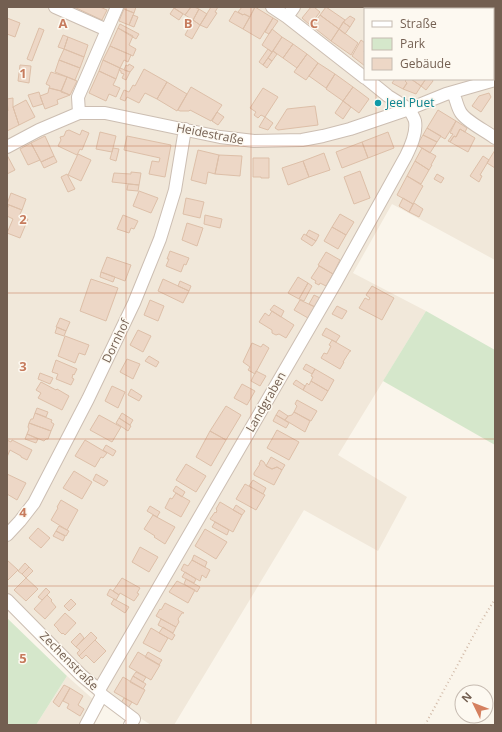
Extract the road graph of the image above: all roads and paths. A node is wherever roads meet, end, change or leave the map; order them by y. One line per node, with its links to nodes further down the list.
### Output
1 (55, 7): 5 (street)
2 (118, 7): 5 (street)
3 (272, 7): 4 (street)
4 (291, 12): 6 (street)
5 (107, 30): 11 (street)
6 (364, 76)
7 (368, 80): 10 (street)
8 (495, 80): 9 (street, Heidestraße)
9 (454, 92): 10 (street, Heidestraße); 13 (street)
10 (409, 109): 12 (street, Heidestraße); 18 (street, Landgraben)
11 (79, 113): 12 (street, Heidestraße); 14 (street, Heidestraße)
12 (185, 129): 15 (street, Dornhof)
13 (495, 138)
14 (7, 147)
15 (7, 535)
16 (495, 599): 21 (path)
17 (7, 600): 18 (street, Zechenstraße)
18 (101, 693): 19 (street, Zechenstraße); 20 (street, Landgraben)
19 (132, 722)
20 (86, 725)
21 (425, 725)

